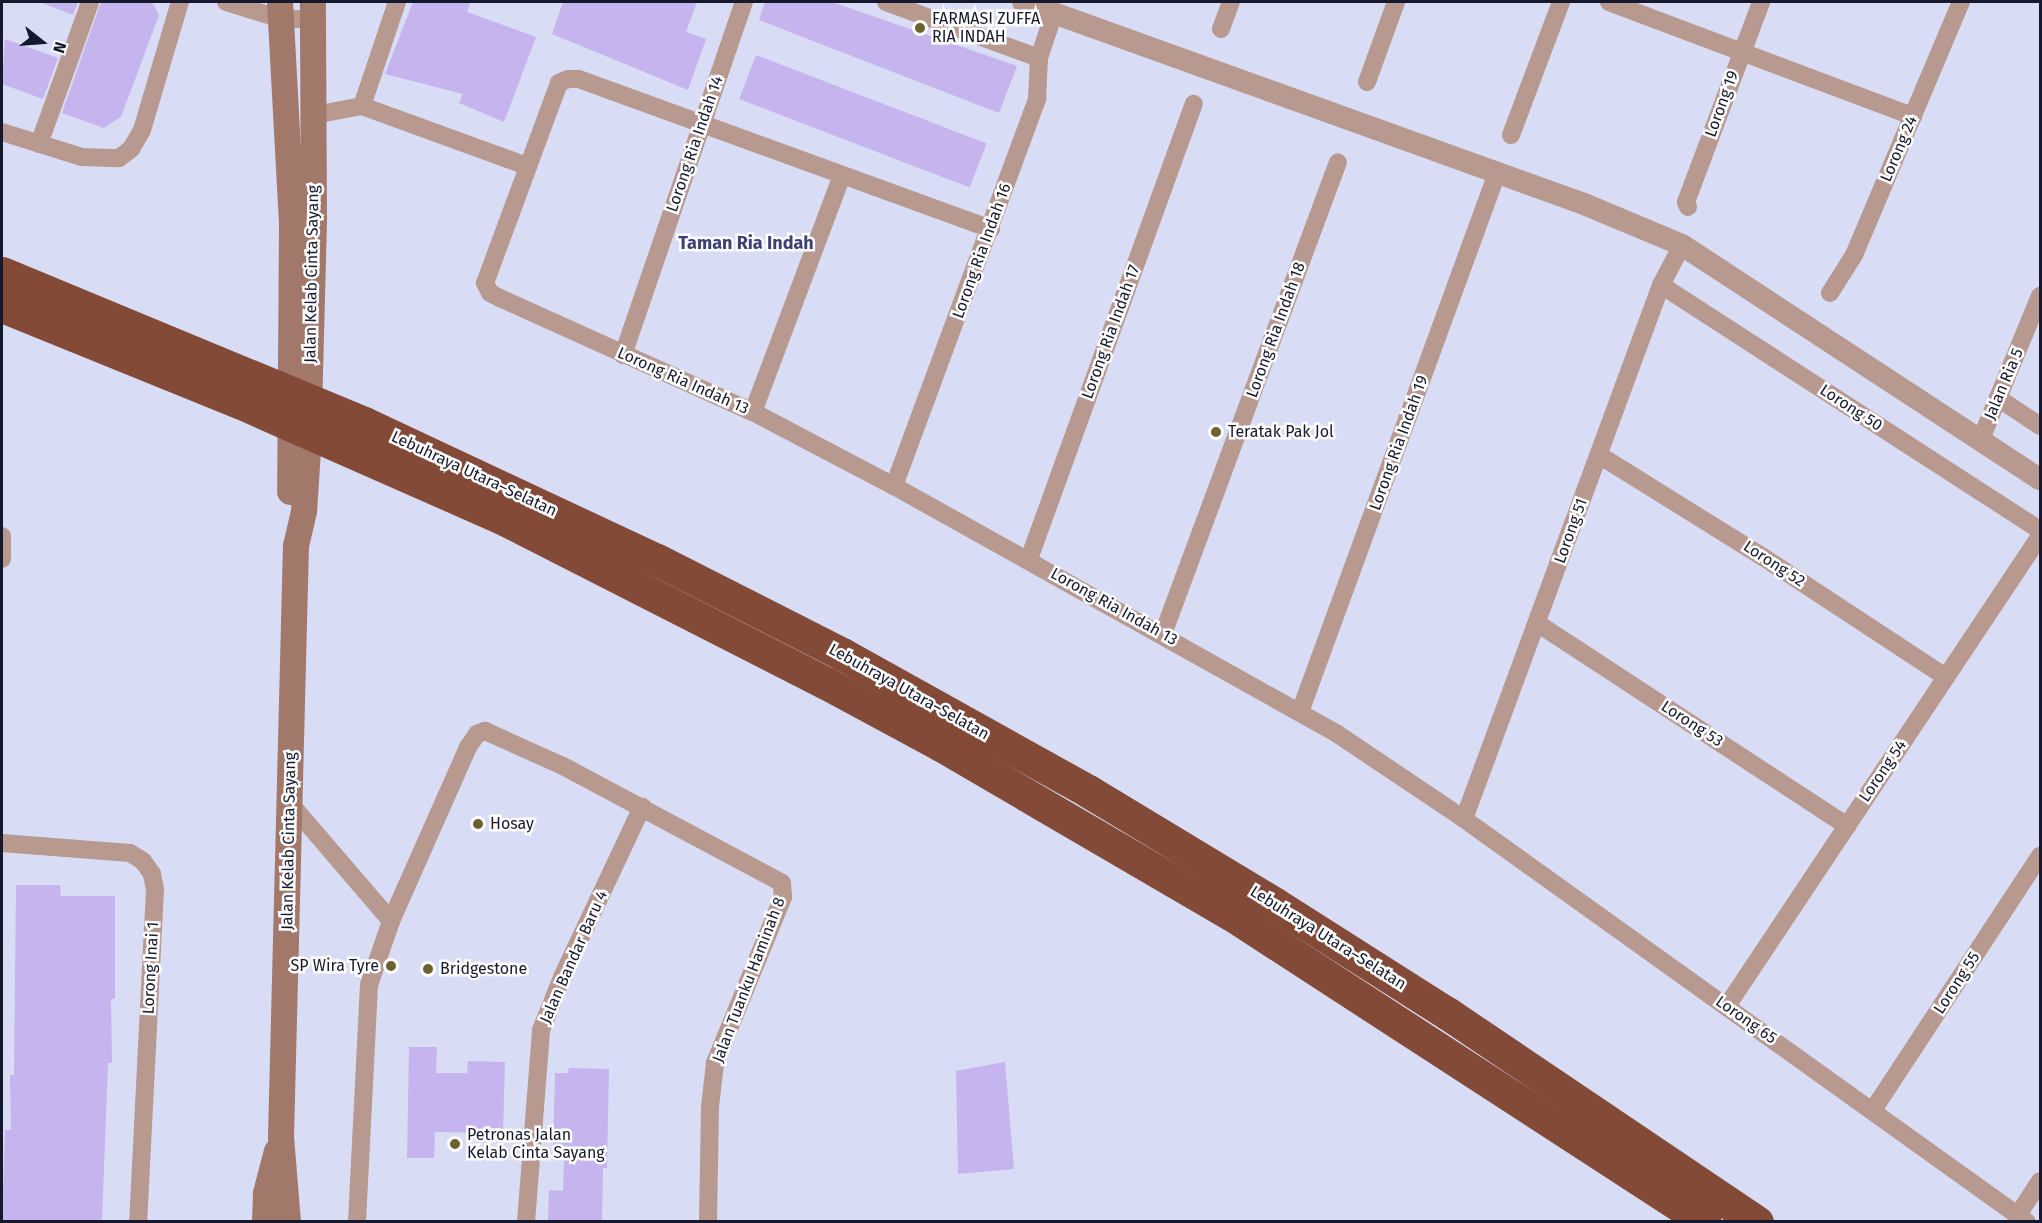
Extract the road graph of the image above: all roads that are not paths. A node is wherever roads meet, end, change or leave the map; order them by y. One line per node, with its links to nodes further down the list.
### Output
1 (90, 2): 28 (street)
2 (180, 2): 28 (street)
3 (226, 2): 14 (street)
4 (397, 2): 22 (street)
5 (744, 2): 25 (street, Lorong Ria Indah 14)
6 (886, 2): 19 (street)
7 (1023, 2): 16 (street)
8 (1231, 2): 17 (street)
9 (1396, 2): 20 (street)
10 (1561, 2): 27 (street)
11 (1609, 2): 18 (street)
12 (1761, 2): 18 (street, Lorong 19)
13 (1961, 2): 24 (street, Lorong 24)
14 (280, 10): 15 (street); 53 (main road, Jalan Kelab Cinta Sayang)
15 (313, 10): 23 (main road, Jalan Kelab Cinta Sayang)
16 (1064, 11): 19 (street, Lorong Ria Indah 16); 31 (street)
17 (1221, 29)
18 (1741, 50): 24 (street); 33 (street, Lorong 19)
19 (1038, 58): 34 (street, Lorong Ria Indah 16)
20 (1367, 82)
21 (1194, 104): 55 (street, Lorong Ria Indah 17)
22 (362, 106): 23 (street); 30 (street)
23 (314, 115): 53 (main road, Jalan Kelab Cinta Sayang)
24 (1913, 116): 38 (street, Lorong 24)
25 (701, 124): 30 (street, Lorong Ria Indah 13); 32 (street, Lorong Ria Indah 13); 41 (street, Lorong Ria Indah 14)
26 (2, 132): 28 (street)
27 (1511, 135)
28 (39, 144)
29 (1338, 162): 57 (street, Lorong Ria Indah 18)
30 (527, 166): 41 (street, Lorong Ria Indah 13)
31 (1497, 173): 35 (street); 59 (street, Lorong Ria Indah 19)
32 (842, 175): 34 (street, Lorong Ria Indah 13); 44 (street)
33 (1688, 207)
34 (991, 229): 49 (street, Lorong Ria Indah 16)
35 (1682, 245): 37 (street, Lorong 51); 46 (street)
36 (2, 273): 42 (highway, Lebuhraya Utara–Selatan)
37 (1662, 285): 47 (street, Lorong 51); 50 (street, Lorong 50)
38 (1830, 292)
39 (2040, 296): 43 (street, Jalan Ria 5)
40 (2, 306): 42 (highway, Lebuhraya Utara–Selatan)
41 (623, 355): 44 (street, Lorong Ria Indah 13)
42 (242, 388): 78 (highway, Lebuhraya Utara–Selatan); 79 (highway, Lebuhraya Utara–Selatan)
43 (1998, 398): 45 (street); 46 (street, Jalan Ria 5)
44 (753, 412): 49 (street, Lorong Ria Indah 13)
45 (2040, 426)
46 (1981, 439): 48 (street)
47 (1599, 455): 56 (street, Lorong 51); 58 (street, Lorong 52)
48 (2040, 479)
49 (894, 486): 55 (street, Lorong Ria Indah 13)
50 (2040, 530)
51 (2, 536): 54 (street)
52 (2040, 536): 58 (street, Lorong 54)
53 (296, 546): 60 (main road, Jalan Kelab Cinta Sayang)
54 (2, 559)
55 (1029, 559): 57 (street, Lorong Ria Indah 13)
56 (1537, 623): 62 (street, Lorong 51); 63 (street, Lorong 53)
57 (1163, 634): 59 (street, Lorong Ria Indah 13)
58 (1946, 677): 63 (street, Lorong 54)
59 (1300, 712): 62 (street, Lorong Ria Indah 13)
60 (290, 802): 66 (street); 69 (main road, Jalan Kelab Cinta Sayang)
61 (642, 807): 66 (street); 76 (street, Jalan Bandar Baru 4); 77 (street, Jalan Tuanku Haminah 8)
62 (1464, 819): 67 (street, Lorong 65)
63 (1847, 826): 67 (street, Lorong 54)
64 (2, 843): 72 (street, Lorong Inai 1)
65 (2040, 856): 68 (street, Lorong 55)
66 (391, 921): 75 (street)
67 (1727, 1006): 68 (street, Lorong 65)
68 (1873, 1110): 71 (street, Lorong 65)
69 (281, 1137): 73 (main road, Jalan Kelab Cinta Sayang); 74 (main road, Jalan Kelab Cinta Sayang)
70 (2040, 1181): 71 (street)
71 (2023, 1218)
72 (138, 1221)
73 (265, 1221)
74 (288, 1221)
75 (357, 1221)
76 (526, 1221)
77 (708, 1221)
78 (1705, 1221)
79 (1757, 1221)

